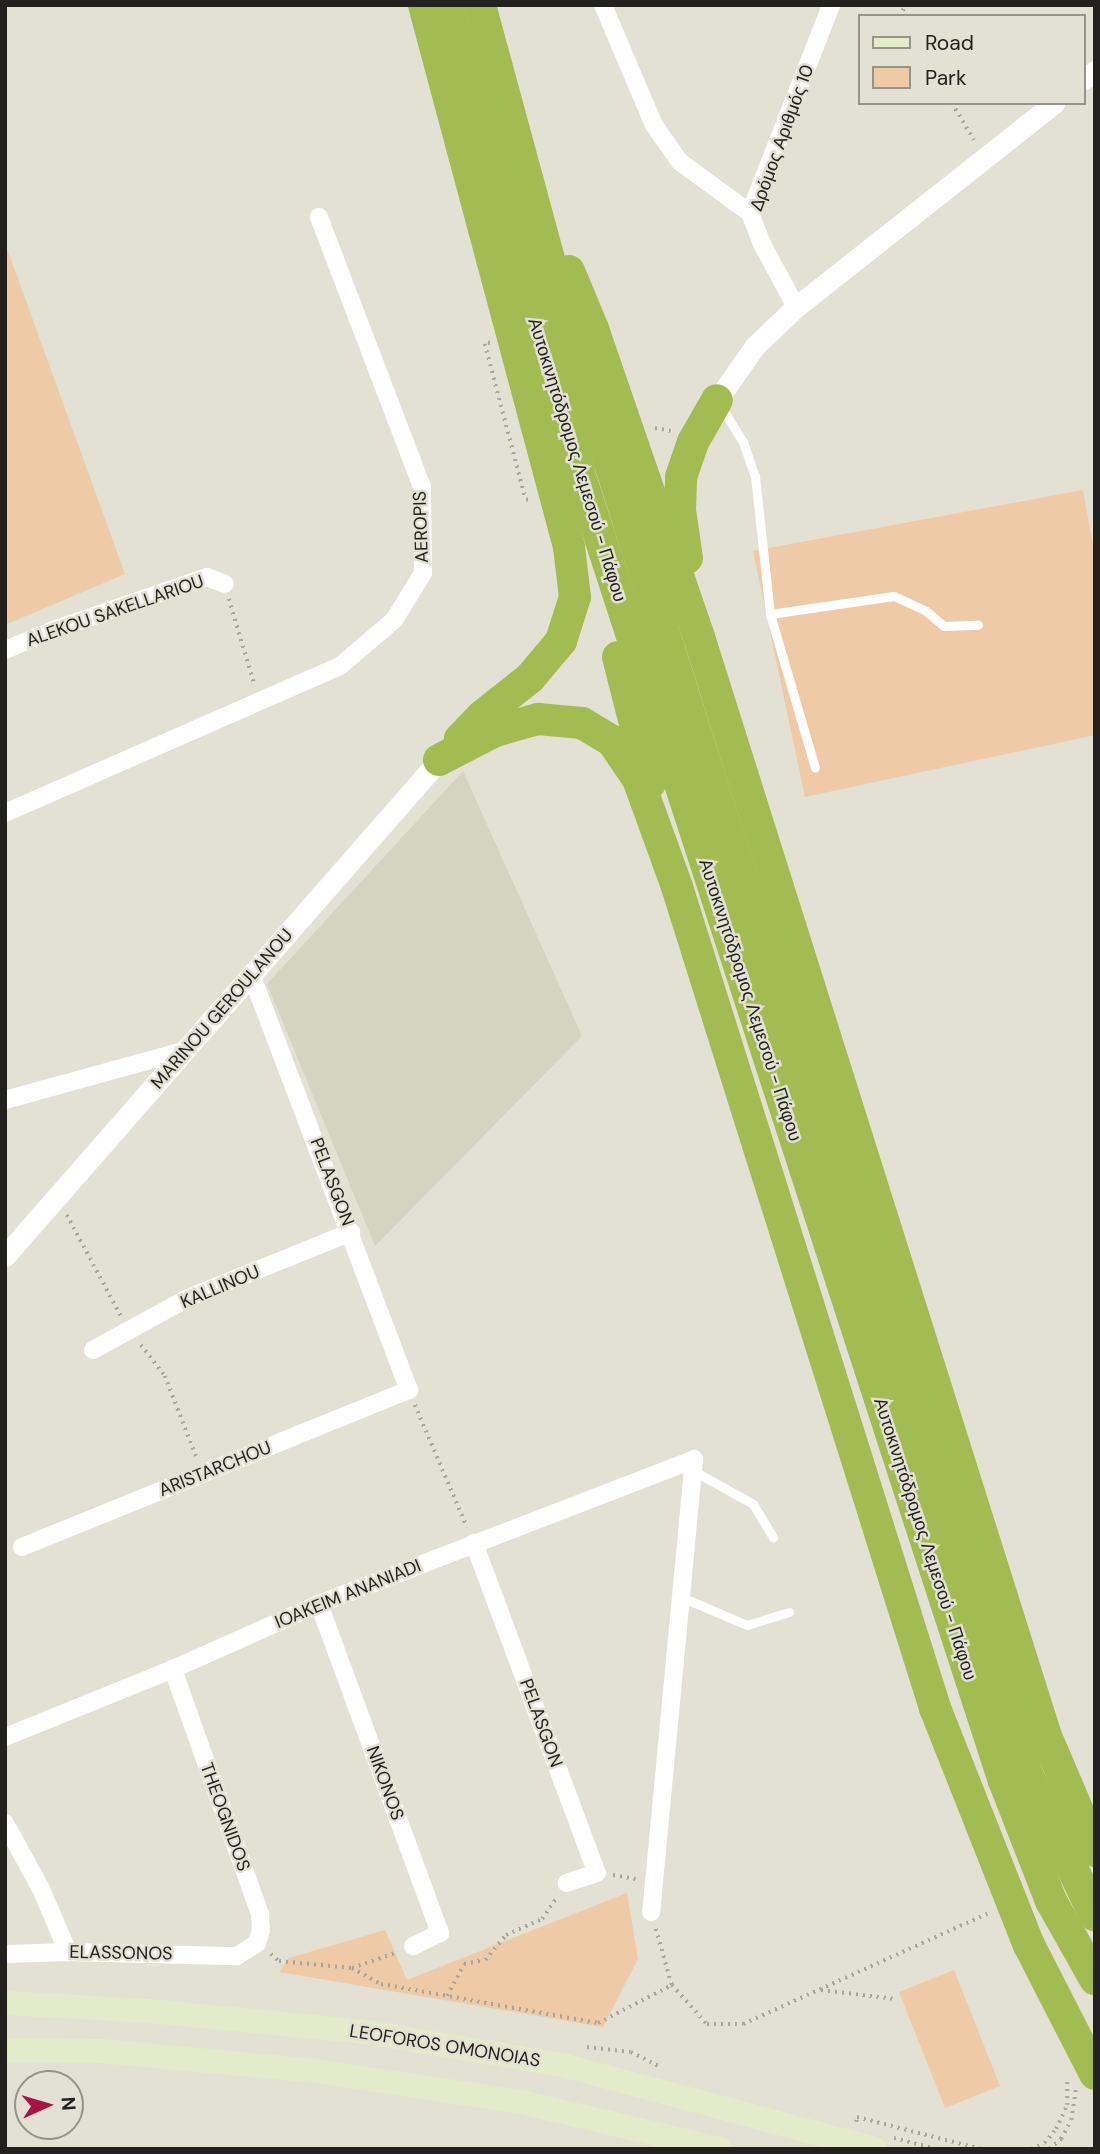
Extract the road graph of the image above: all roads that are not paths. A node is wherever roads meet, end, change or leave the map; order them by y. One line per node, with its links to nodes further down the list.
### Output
1 (424, 5): 18 (highway)
2 (447, 5): 12 (highway, Αυτοκινητόδρομος Λεμεσού - Πάφου)
3 (480, 5): 7 (highway, Αυτοκινητόδρομος Λεμεσού - Πάφου)
4 (603, 5): 8 (street)
5 (831, 5): 8 (street, Δρόμος Αριθμός 10)
6 (1051, 105): 10 (street)
7 (519, 154): 16 (highway); 41 (highway, Αυτοκινητόδρομος Λεμεσού - Πάφου)
8 (750, 213): 10 (street, Δρόμος Αριθμός 10)
9 (318, 217): 20 (street, AEROPIS)
10 (796, 307): 11 (street)
11 (717, 400): 14 (lane); 16 (highway)
12 (579, 473): 21 (highway); 47 (highway, Αυτοκινητόδρομος Λεμεσού - Πάφου)
13 (225, 584): 17 (street, ALEKOU SAKELLARIOU)
14 (770, 614): 15 (lane); 19 (lane)
15 (978, 625)
16 (699, 638): 39 (highway)
17 (5, 650)
18 (439, 760): 21 (highway); 22 (street, MARINOU GEROULANOU)
19 (815, 768)
20 (5, 813)
21 (677, 887): 50 (highway)
22 (252, 976): 23 (street, MARINOU GEROULANOU); 25 (street, PELASGON)
23 (186, 1050): 24 (street); 26 (street, MARINOU GEROULANOU)
24 (5, 1100)
25 (351, 1233): 27 (street, KALLINOU); 28 (street, PELASGON)
26 (5, 1256)
27 (93, 1350)
28 (409, 1390): 32 (street, ARISTARCHOU)
29 (693, 1464): 30 (lane); 31 (street, IOAKEIM ANANIADI); 33 (street)
30 (773, 1537)
31 (474, 1543): 34 (street, IOAKEIM ANANIADI); 40 (street, PELASGON)
32 (22, 1547)
33 (681, 1597): 35 (lane); 42 (street)
34 (319, 1604): 36 (street, IOAKEIM ANANIADI); 43 (street, NIKONOS)
35 (789, 1612)
36 (173, 1669): 37 (street, IOAKEIM ANANIADI); 46 (street, THEOGNIDOS)
37 (5, 1737)
38 (5, 1823): 44 (street)
39 (1095, 1851)
40 (567, 1883)
41 (1087, 1903)
42 (651, 1912)
43 (413, 1946)
44 (68, 1952): 45 (street, ELASSONOS); 46 (street, ELASSONOS)
45 (5, 1954)
46 (237, 1956)
47 (1095, 1979)
48 (5, 2003): 52 (main road, LEOFOROS OMONOIAS)
49 (5, 2050): 51 (main road)
50 (1080, 2078)
51 (720, 2149)
52 (875, 2149)

